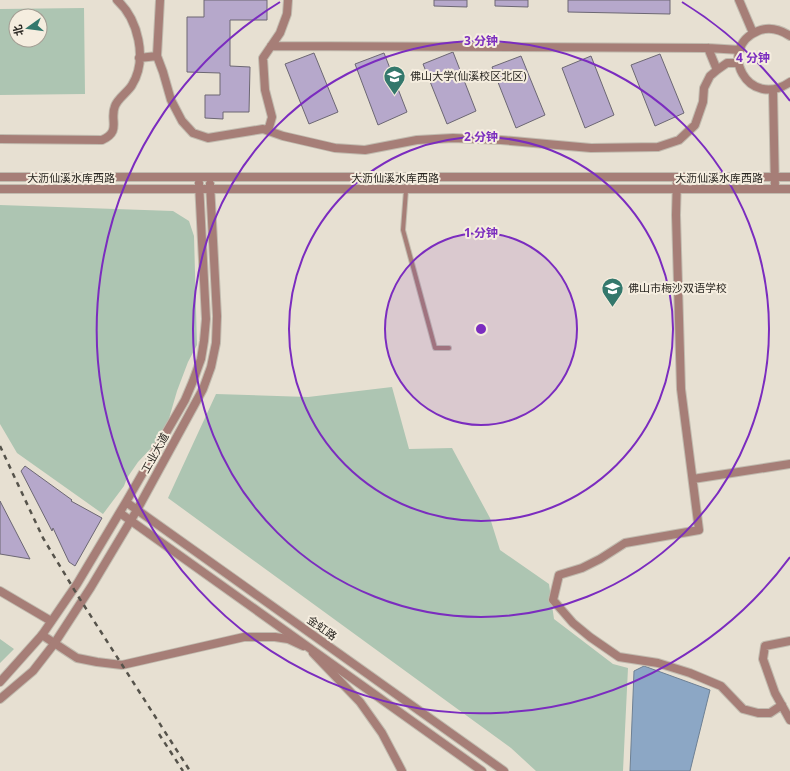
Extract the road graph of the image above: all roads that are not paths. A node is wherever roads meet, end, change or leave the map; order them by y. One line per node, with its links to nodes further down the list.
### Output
1 (117, 0): 11 (street)
2 (160, 0): 10 (street)
3 (288, 0): 7 (street)
4 (739, 0): 5 (street)
5 (753, 33): 6 (street); 9 (street)
6 (790, 36)
7 (271, 46): 8 (street); 16 (street)
8 (708, 48): 9 (street); 13 (street)
9 (740, 50): 12 (street)
10 (157, 56): 11 (street); 16 (street)
11 (139, 58): 17 (street)
12 (739, 63): 13 (street); 15 (street)
13 (717, 70): 16 (street)
14 (790, 82): 15 (street)
15 (773, 90): 23 (street)
16 (268, 131)
17 (0, 139)
18 (407, 176): 21 (street); 22 (street); 28 (lane)
19 (0, 177): 20 (street)
20 (199, 177): 21 (street); 25 (street, 工业大道)
21 (210, 177): 26 (street, 工业大道)
22 (677, 177): 23 (street); 29 (street)
23 (775, 177): 24 (street); 30 (street)
24 (790, 177)
25 (199, 188): 26 (street, 大沥仙溪水库西路); 27 (street, 大沥仙溪水库西路); 35 (street, 工业大道)
26 (211, 188): 28 (street, 大沥仙溪水库西路); 36 (street, 工业大道)
27 (0, 189)
28 (406, 189): 29 (street, 大沥仙溪水库西路); 32 (lane)
29 (677, 189): 30 (street, 大沥仙溪水库西路); 34 (street)
30 (775, 189): 31 (street, 大沥仙溪水库西路)
31 (790, 189)
32 (449, 348)
33 (790, 464): 34 (street)
34 (693, 479): 46 (street)
35 (126, 502): 36 (street, 金虹路); 37 (street, 工业大道)
36 (137, 510): 38 (street, 工业大道); 50 (street, 金虹路)
37 (120, 513): 38 (street); 40 (street, 工业大道)
38 (130, 520): 43 (street, 工业大道); 49 (street)
39 (0, 590): 40 (street)
40 (51, 622): 41 (street)
41 (42, 635): 43 (street); 44 (street)
42 (790, 641): 46 (street)
43 (54, 644): 45 (street, 工业大道); 48 (street)
44 (0, 682)
45 (0, 699)
46 (782, 705): 47 (street)
47 (790, 720)
48 (402, 771)
49 (482, 771)
50 (504, 771)

